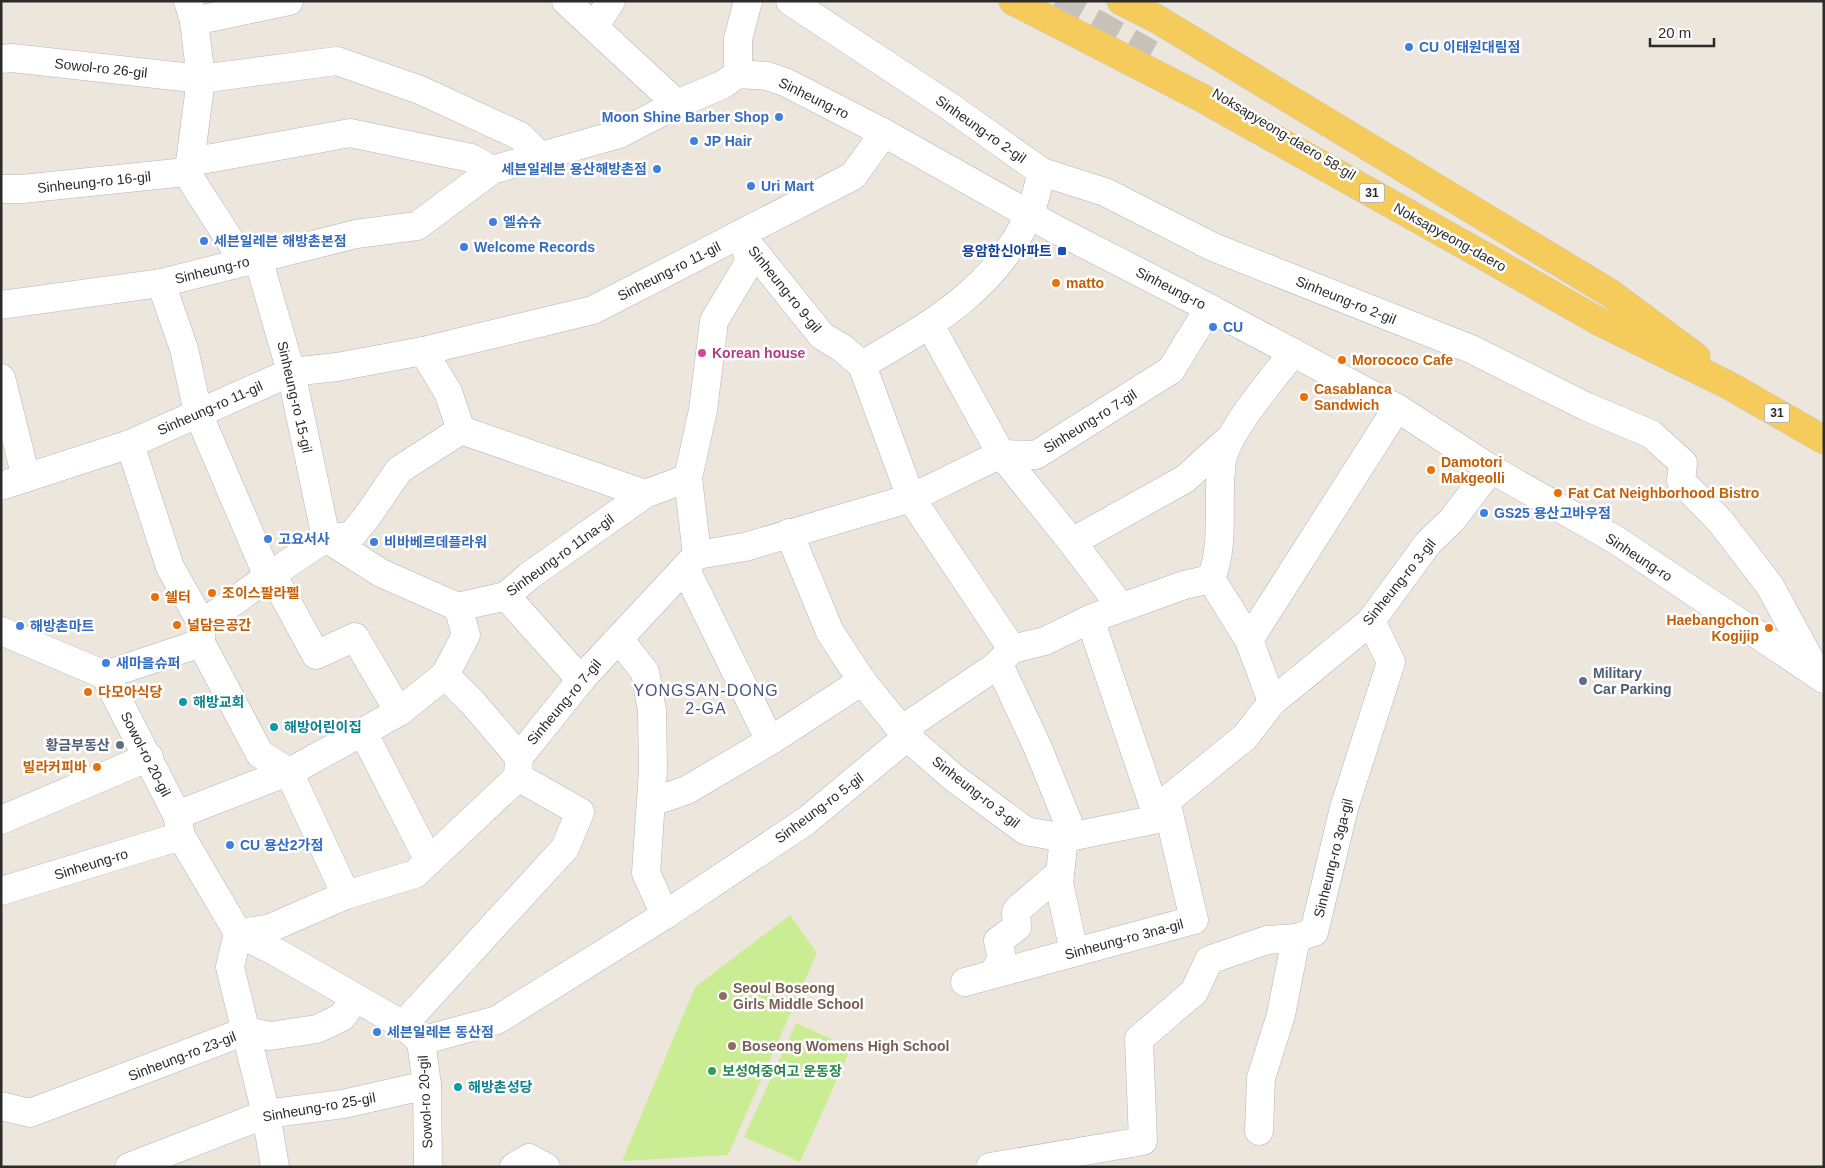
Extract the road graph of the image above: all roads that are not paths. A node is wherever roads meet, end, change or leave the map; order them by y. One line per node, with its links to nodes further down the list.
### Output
1 (290, 1): 9 (street)
2 (566, 1): 11 (street)
3 (611, 1): 11 (street)
4 (748, 1): 14 (street)
5 (790, 1): 21 (street, Sinheung-ro 2-gil)
6 (1013, 1): 26 (main road, Noksapyeong-daero / 31)
7 (1122, 1): 10 (main road, Noksapyeong-daero / 31)
8 (1133, 1): 10 (main road)
9 (191, 11): 15 (street)
10 (1157, 19): 36 (main road, Noksapyeong-daero / 31)
11 (594, 26): 16 (street)
12 (1151, 54): 26 (main road, Noksapyeong-daero 58-gil)
13 (1, 59): 15 (street, Sowol-ro 26-gil)
14 (738, 74): 16 (street, Sinheung-ro); 17 (street, Sinheung-ro)
15 (201, 79): 18 (street); 19 (street)
16 (677, 104): 18 (street, Sinheung-ro)
17 (884, 133): 23 (street, Sinheung-ro); 24 (street, Sinheung-ro 11-gil)
18 (540, 156): 20 (street, Sinheung-ro)
19 (188, 167): 20 (street); 22 (street, Sinheung-ro 16-gil); 25 (street)
20 (492, 170): 25 (street, Sinheung-ro)
21 (1042, 172): 23 (street); 67 (street, Sinheung-ro 2-gil)
22 (1, 189)
23 (1029, 214): 29 (street, Sinheung-ro); 30 (street)
24 (741, 235): 31 (street, Sinheung-ro 11-gil); 33 (street, Sinheung-ro 9-gil); 45 (street)
25 (258, 258): 27 (street, Sinheung-ro); 34 (street, Sinheung-ro 15-gil)
26 (1494, 260): 36 (main road, Noksapyeong-daero / 31)
27 (161, 283): 28 (street, Sinheung-ro); 38 (street)
28 (1, 305)
29 (1209, 308): 32 (street, Sinheung-ro); 43 (street, Sinheung-ro 7-gil)
30 (930, 325): 33 (street); 43 (street)
31 (423, 351): 34 (street, Sinheung-ro 11-gil); 39 (street)
32 (1293, 352): 37 (street, Sinheung-ro); 40 (street)
33 (862, 365): 48 (street)
34 (291, 372): 38 (street, Sinheung-ro 11-gil); 50 (street, Sinheung-ro 15-gil)
35 (1, 378): 46 (street)
36 (1730, 386): 41 (main road, Noksapyeong-daero / 31)
37 (1397, 408): 44 (street, Sinheung-ro); 63 (street)
38 (198, 413): 42 (street, Sinheung-ro 11-gil); 53 (street)
39 (461, 430): 47 (street); 50 (street)
40 (1232, 436): 51 (street); 54 (street)
41 (1824, 440)
42 (130, 444): 46 (street, Sinheung-ro 11-gil); 61 (street)
43 (1001, 454): 48 (street, Sinheung-ro 7-gil); 51 (street)
44 (1492, 469): 59 (street, Sinheung-ro 3-gil); 67 (street, Sinheung-ro)
45 (688, 478): 47 (street, Sinheung-ro 11na-gil); 52 (street)
46 (14, 482)
47 (645, 494): 55 (street, Sinheung-ro 11na-gil)
48 (911, 498): 49 (street, Sinheung-ro 7-gil); 64 (street)
49 (789, 533): 52 (street, Sinheung-ro 7-gil); 69 (street, Sinheung-ro 3-gil)
50 (326, 538): 53 (street); 56 (street)
51 (1072, 542): 57 (street)
52 (691, 562): 62 (street, Sinheung-ro 7-gil); 74 (street)
53 (270, 575): 61 (street); 71 (street)
54 (1211, 579): 57 (street, Sinheung-ro 5-gil); 63 (street)
55 (506, 596): 56 (street, Sinheung-ro 11na-gil); 68 (street)
56 (458, 607): 66 (street)
57 (1121, 607): 58 (street, Sinheung-ro 5-gil)
58 (1090, 619): 64 (street, Sinheung-ro 5-gil); 79 (street, Sinheung-ro 3na-gil)
59 (1371, 621): 70 (street, Sinheung-ro 3-gil); 90 (street, Sinheung-ro 3ga-gil)
60 (1, 631): 65 (street)
61 (202, 633): 65 (street); 77 (street)
62 (620, 639): 68 (street, Sinheung-ro 7-gil); 78 (street)
63 (1249, 640): 70 (street)
64 (1004, 657): 73 (street, Sinheung-ro 5-gil); 82 (street)
65 (105, 675): 75 (street, Sowol-ro 20-gil)
66 (445, 676): 71 (street); 76 (street)
67 (1821, 678)
68 (581, 680): 76 (street, Sinheung-ro 7-gil)
69 (862, 681): 73 (street, Sinheung-ro 3-gil); 74 (street)
70 (1272, 702): 79 (street, Sinheung-ro 3-gil)
71 (399, 712): 72 (street)
72 (363, 732): 77 (street); 83 (street)
73 (907, 737): 82 (street, Sinheung-ro 3-gil); 87 (street, Sinheung-ro 5-gil)
74 (770, 741): 78 (street)
75 (149, 757): 80 (street); 81 (street, Sowol-ro 20-gil)
76 (518, 767): 83 (street, Sinheung-ro 7-gil); 97 (street)
77 (289, 772): 81 (street); 86 (street)
78 (652, 802): 87 (street)
79 (1162, 810): 82 (street, Sinheung-ro 3-gil); 88 (street, Sinheung-ro 3na-gil)
80 (1, 820)
81 (179, 825): 85 (street, Sinheung-ro); 89 (street, Sowol-ro 20-gil)
82 (1064, 838): 84 (street)
83 (429, 861): 86 (street, Sinheung-ro 7-gil)
84 (1060, 873): 91 (street); 93 (street)
85 (1, 891)
86 (346, 895): 89 (street, Sinheung-ro 7-gil)
87 (665, 915): 97 (street, Sinheung-ro 5-gil)
88 (1194, 920): 91 (street, Sinheung-ro 3na-gil); 92 (street)
89 (238, 933): 95 (street); 96 (street)
90 (1296, 938): 92 (street, Sinheung-ro 3ga-gil); 101 (street)
91 (1074, 952): 93 (street, Sinheung-ro 3na-gil)
92 (1208, 960): 107 (street)
93 (993, 974): 94 (street, Sinheung-ro 3na-gil)
94 (965, 982)
95 (355, 999): 96 (street, Sinheung-ro 23-gil); 97 (street)
96 (246, 1031): 99 (street, Sinheung-ro 23-gil); 100 (street)
97 (412, 1033): 98 (street, Sowol-ro 20-gil)
98 (426, 1085): 100 (street, Sinheung-ro 25-gil); 104 (street, Sowol-ro 20-gil)
99 (1, 1106)
100 (266, 1114): 102 (street, Sinheung-ro 25-gil); 103 (street)
101 (1259, 1131)
102 (129, 1167)
103 (275, 1167)
104 (428, 1167)
105 (514, 1167): 106 (street)
106 (546, 1167)
107 (990, 1167)

